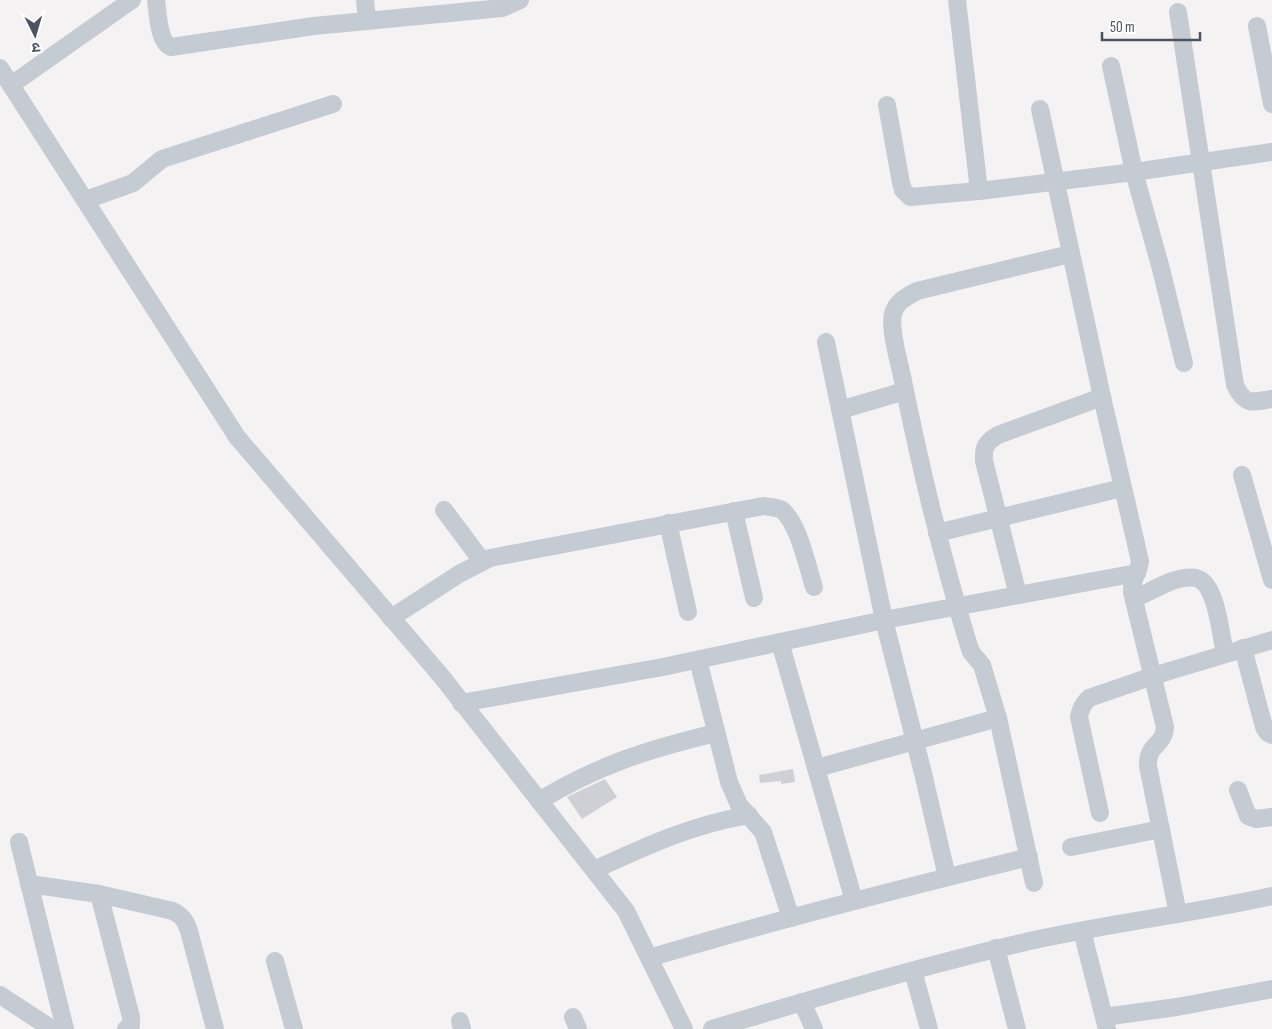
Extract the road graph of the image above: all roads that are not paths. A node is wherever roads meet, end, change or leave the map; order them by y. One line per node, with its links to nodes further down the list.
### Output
1 (132, 0): 11 (street)
2 (156, 0): 7 (street)
3 (364, 0): 7 (street)
4 (520, 0): 7 (street)
5 (957, 0): 20 (street)
6 (1178, 12): 17 (street)
7 (367, 20)
8 (1257, 26): 13 (street)
9 (1111, 66): 18 (street)
10 (0, 68): 11 (street)
11 (12, 85): 21 (street)
12 (333, 104): 21 (street)
13 (1272, 104)
14 (887, 105): 20 (street)
15 (1040, 109): 19 (street)
16 (1272, 152): 17 (street)
17 (1201, 163): 18 (street); 27 (street)
18 (1134, 172): 19 (street); 24 (street)
19 (1054, 182): 20 (street); 22 (street)
20 (979, 191)
21 (86, 200): 45 (street)
22 (1070, 254): 25 (street); 26 (street)
23 (826, 342): 28 (street)
24 (1184, 363)
25 (905, 391): 28 (street); 35 (street)
26 (1102, 398): 30 (street); 33 (street)
27 (1272, 399)
28 (840, 410): 46 (street)
29 (1242, 475): 38 (street)
30 (1122, 488): 33 (street); 37 (street)
31 (444, 510): 36 (street)
32 (734, 511): 34 (street); 39 (street); 41 (street)
33 (998, 518): 35 (street); 40 (street)
34 (668, 523): 36 (street); 44 (street)
35 (937, 534): 43 (street)
36 (482, 561): 45 (street)
37 (1137, 573): 40 (street); 42 (street)
38 (1272, 580)
39 (814, 587)
40 (1018, 595): 43 (street)
41 (754, 598)
42 (1134, 599): 50 (street); 52 (street)
43 (957, 606): 46 (street); 54 (street)
44 (688, 612)
45 (391, 618): 53 (street)
46 (884, 620): 48 (street); 57 (street)
47 (1272, 640): 49 (street)
48 (780, 642): 51 (street); 58 (street)
49 (1243, 648): 50 (street); 56 (street)
50 (1225, 654): 52 (street)
51 (698, 660): 53 (street); 55 (street)
52 (1152, 676): 61 (street); 64 (street)
53 (462, 703): 60 (street)
54 (998, 718): 57 (street); 67 (street)
55 (716, 733): 60 (street); 62 (street)
56 (1272, 735)
57 (914, 741): 58 (street); 69 (street)
58 (817, 768): 74 (street)
59 (1238, 790): 63 (street)
60 (539, 801): 68 (street)
61 (1100, 813)
62 (749, 815): 68 (street); 76 (street)
63 (1272, 817)
64 (1161, 829): 66 (street); 75 (street)
65 (19, 842): 71 (street)
66 (1070, 847)
67 (1029, 857): 69 (street); 70 (street)
68 (594, 870): 79 (street)
69 (946, 877): 74 (street)
70 (1034, 882)
71 (29, 884): 72 (street); 87 (street)
72 (98, 894): 88 (street); 89 (street)
73 (1272, 896): 75 (street)
74 (854, 901): 76 (street)
75 (1178, 914): 77 (street)
76 (791, 918): 79 (street)
77 (1082, 932): 78 (street); 85 (street)
78 (996, 948): 81 (street); 95 (street)
79 (649, 958): 91 (street)
80 (275, 961): 90 (street)
81 (914, 971): 84 (street); 94 (street)
82 (1272, 989): 85 (street)
83 (0, 995): 86 (street)
84 (802, 1002): 92 (street); 93 (street)
85 (1106, 1023)
86 (52, 1029)
87 (65, 1029)
88 (126, 1029)
89 (215, 1029)
90 (294, 1029)
91 (684, 1029)
92 (712, 1029)
93 (814, 1029)
94 (929, 1029)
95 (1017, 1029)

